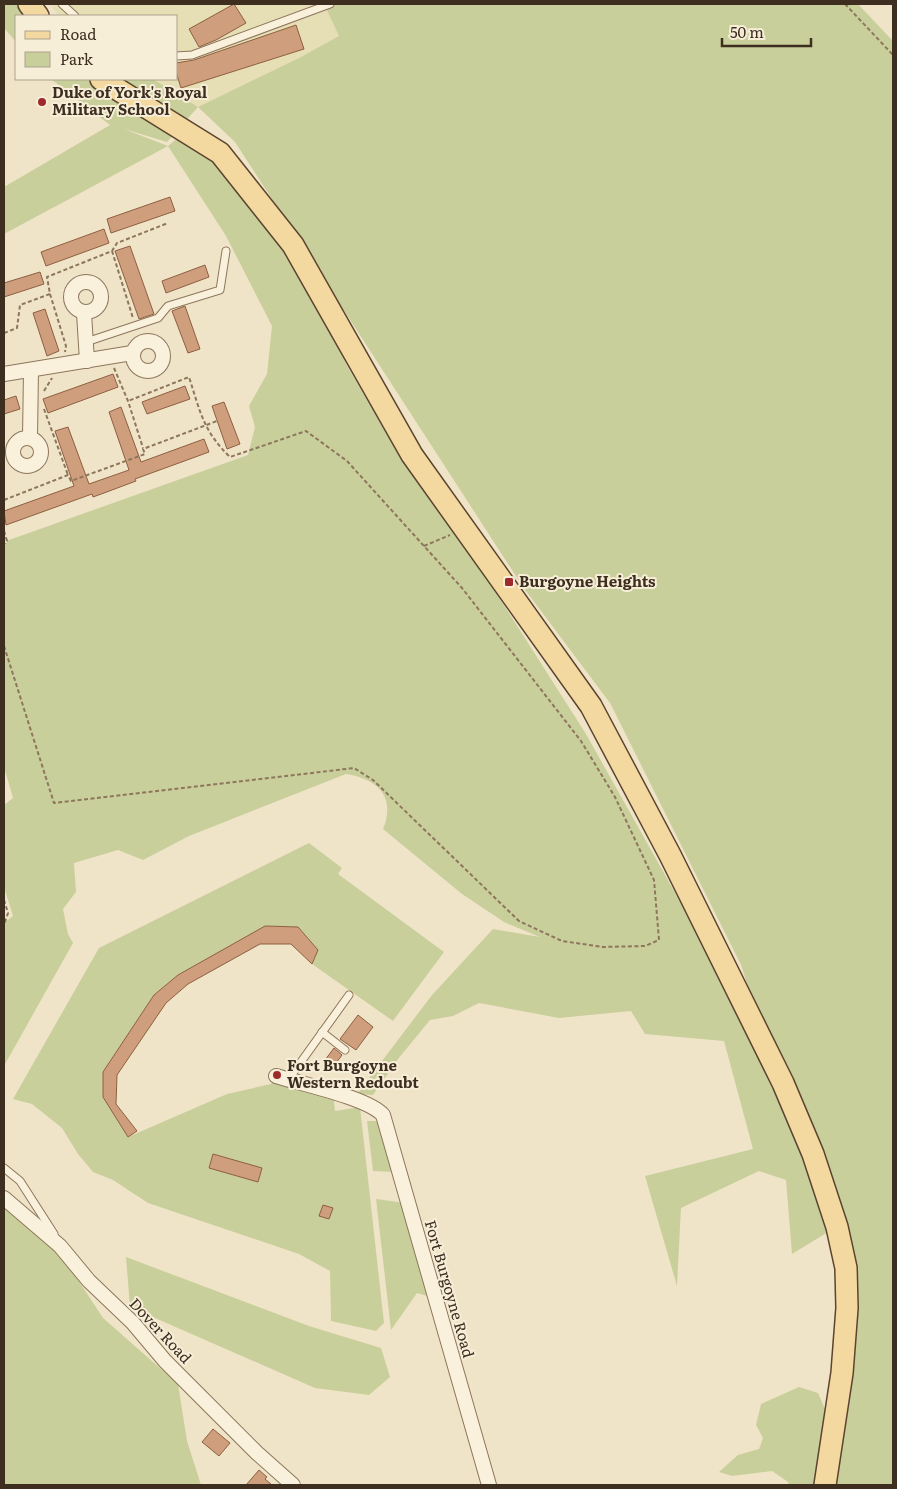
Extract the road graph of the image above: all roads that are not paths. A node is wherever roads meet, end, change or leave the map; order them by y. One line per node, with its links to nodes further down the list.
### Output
1 (29, 4): 4 (main road)
2 (62, 4): 5 (lane)
3 (330, 4): 6 (lane)
4 (37, 15)
5 (75, 15)
6 (178, 56)
7 (103, 80): 25 (main road)
8 (226, 251): 10 (lane)
9 (84, 313): 10 (street)
10 (86, 342): 12 (street)
11 (132, 353): 12 (street)
12 (87, 361): 13 (street)
13 (31, 370): 14 (street); 15 (street)
14 (4, 374)
15 (30, 438)
16 (349, 995): 17 (lane)
17 (322, 1032): 18 (lane); 19 (lane)
18 (346, 1050)
19 (282, 1078): 24 (street, Fort Burgoyne Road)
20 (4, 1168): 22 (lane)
21 (4, 1198): 22 (street, Dover Road)
22 (76, 1265): 23 (street, Dover Road)
23 (293, 1485)
24 (489, 1485)
25 (825, 1485)

